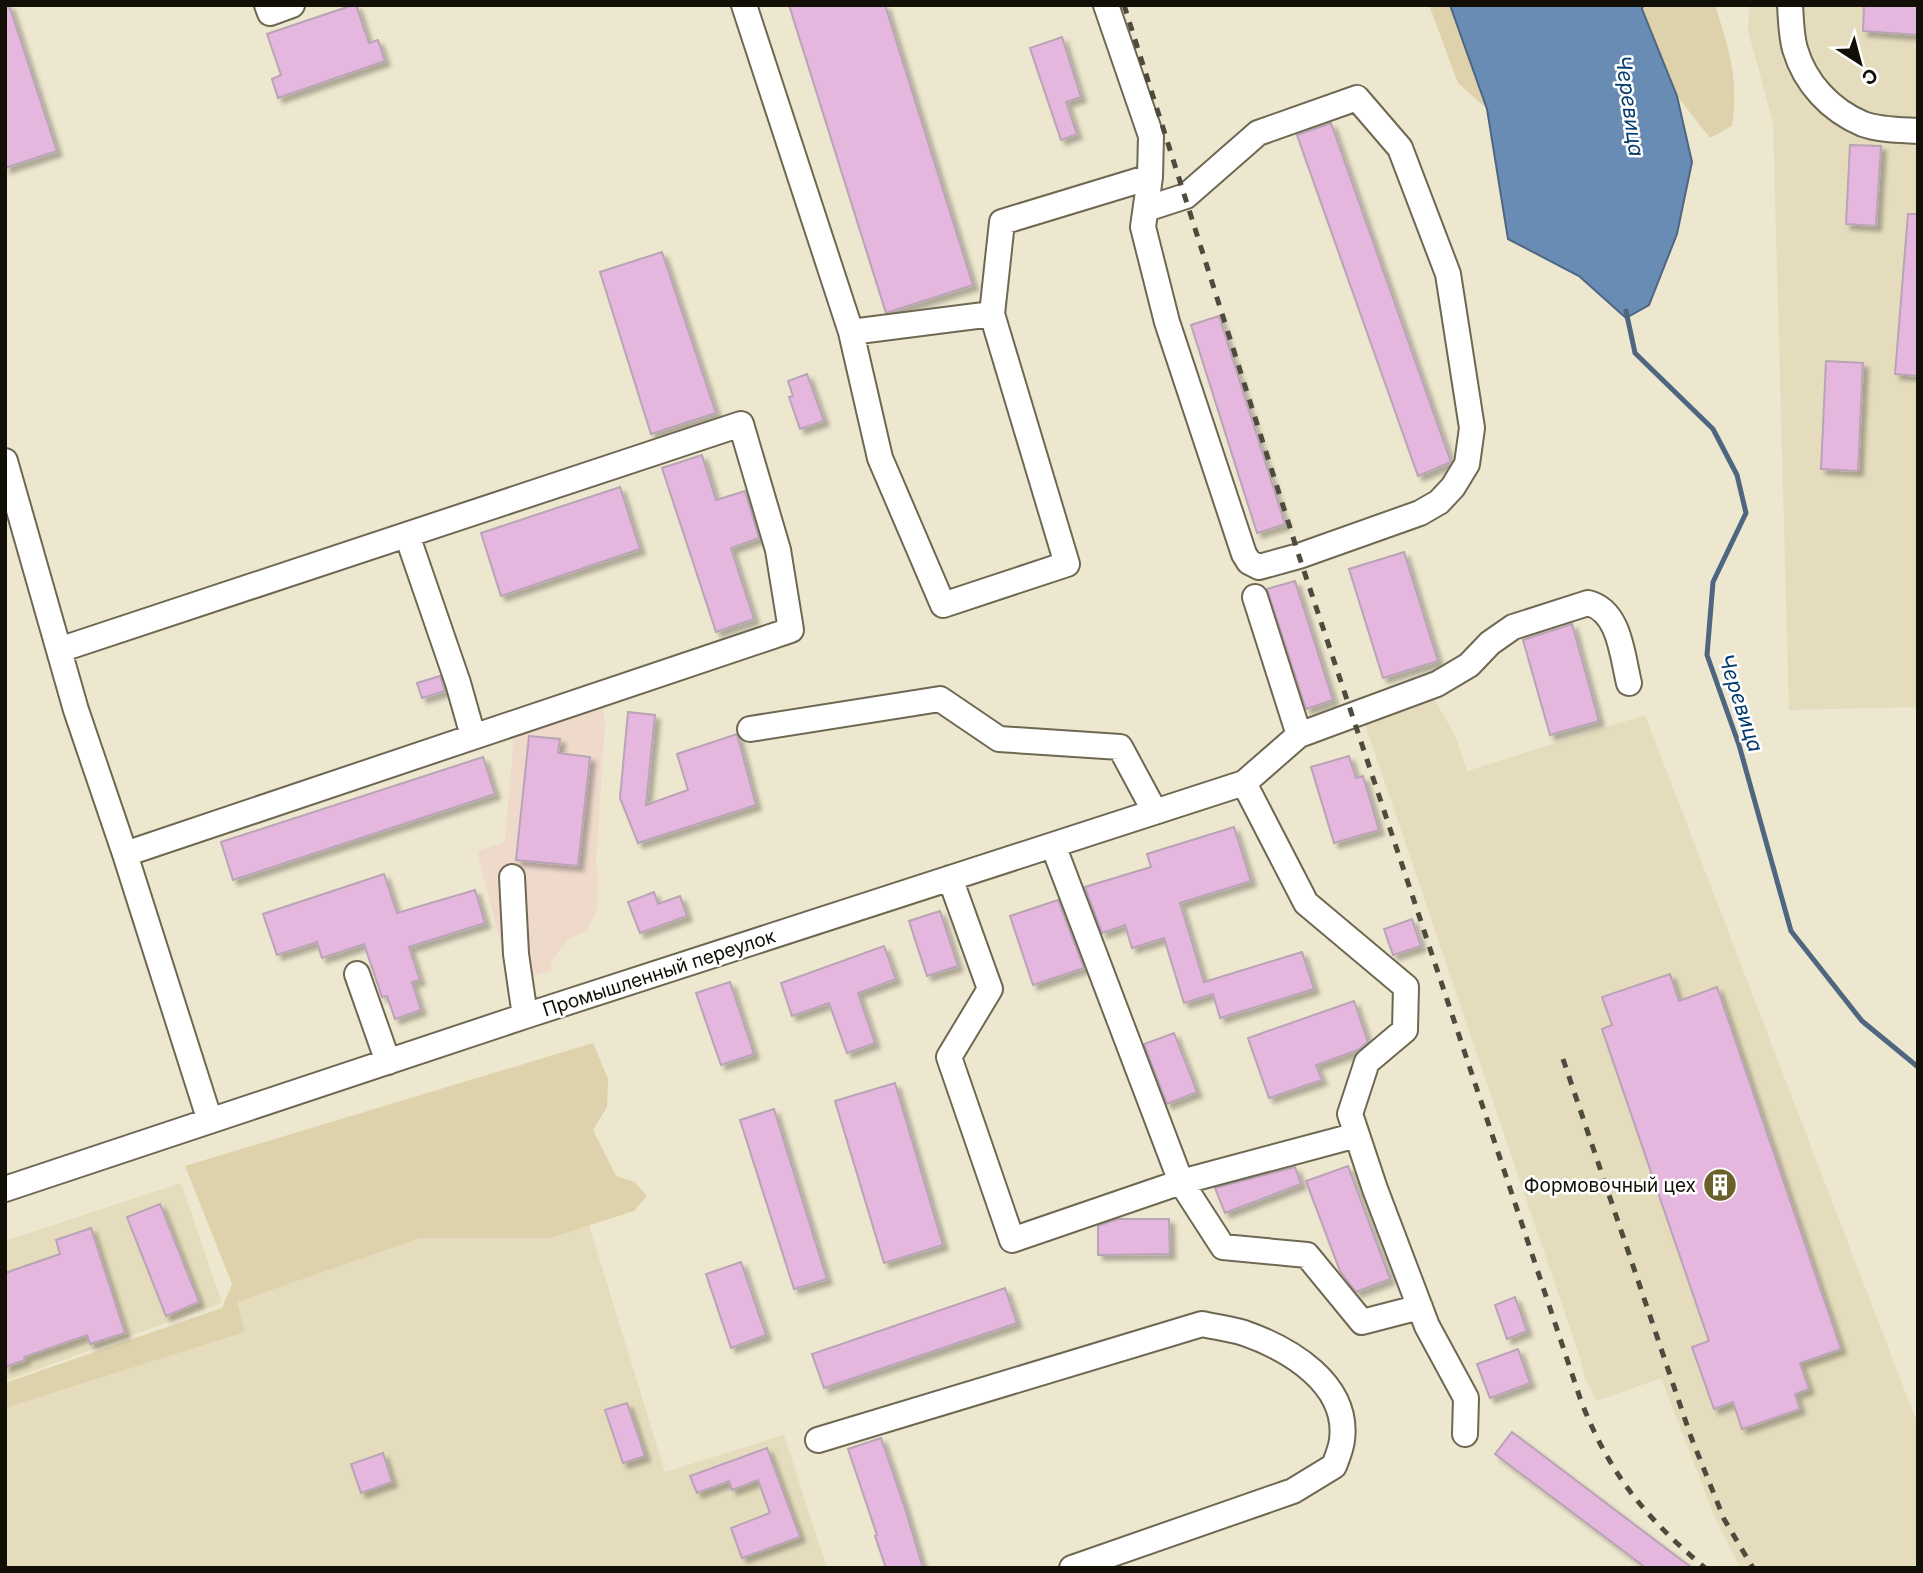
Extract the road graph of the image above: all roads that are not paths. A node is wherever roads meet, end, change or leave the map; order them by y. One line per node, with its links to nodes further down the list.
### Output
1 (267, 5): 2 (street)
2 (292, 5)
3 (744, 5): 10 (street)
4 (1106, 5): 7 (street)
5 (1790, 5): 6 (street)
6 (1918, 131)
7 (1150, 177): 8 (street); 9 (street)
8 (1146, 209): 8 (street)
9 (992, 314): 10 (street); 10 (street)
10 (851, 332)
11 (5, 461): 14 (street)
12 (407, 535): 14 (street); 18 (street); 18 (street)
13 (1255, 597): 17 (street)
14 (59, 650): 22 (street)
15 (1629, 683): 17 (street)
16 (750, 729): 20 (street)
17 (1299, 735): 19 (street, Промышленный переулок)
18 (473, 736): 22 (street)
19 (1244, 783): 20 (street, Промышленный переулок); 29 (street)
20 (1155, 812): 21 (street, Промышленный переулок)
21 (1053, 845): 24 (street, Промышленный переулок); 30 (street)
22 (125, 854): 28 (street)
23 (512, 877): 26 (street)
24 (950, 878): 26 (street, Промышленный переулок); 30 (street)
25 (357, 974): 27 (street)
26 (525, 1016): 27 (street, Промышленный переулок)
27 (388, 1062): 28 (street, Промышленный переулок)
28 (211, 1121): 31 (street, Промышленный переулок)
29 (1357, 1135): 30 (street); 32 (street)
30 (1181, 1182): 32 (street)
31 (5, 1189)
32 (1420, 1307): 33 (street)
33 (1465, 1434)
34 (818, 1440): 35 (street)
35 (1072, 1568)

